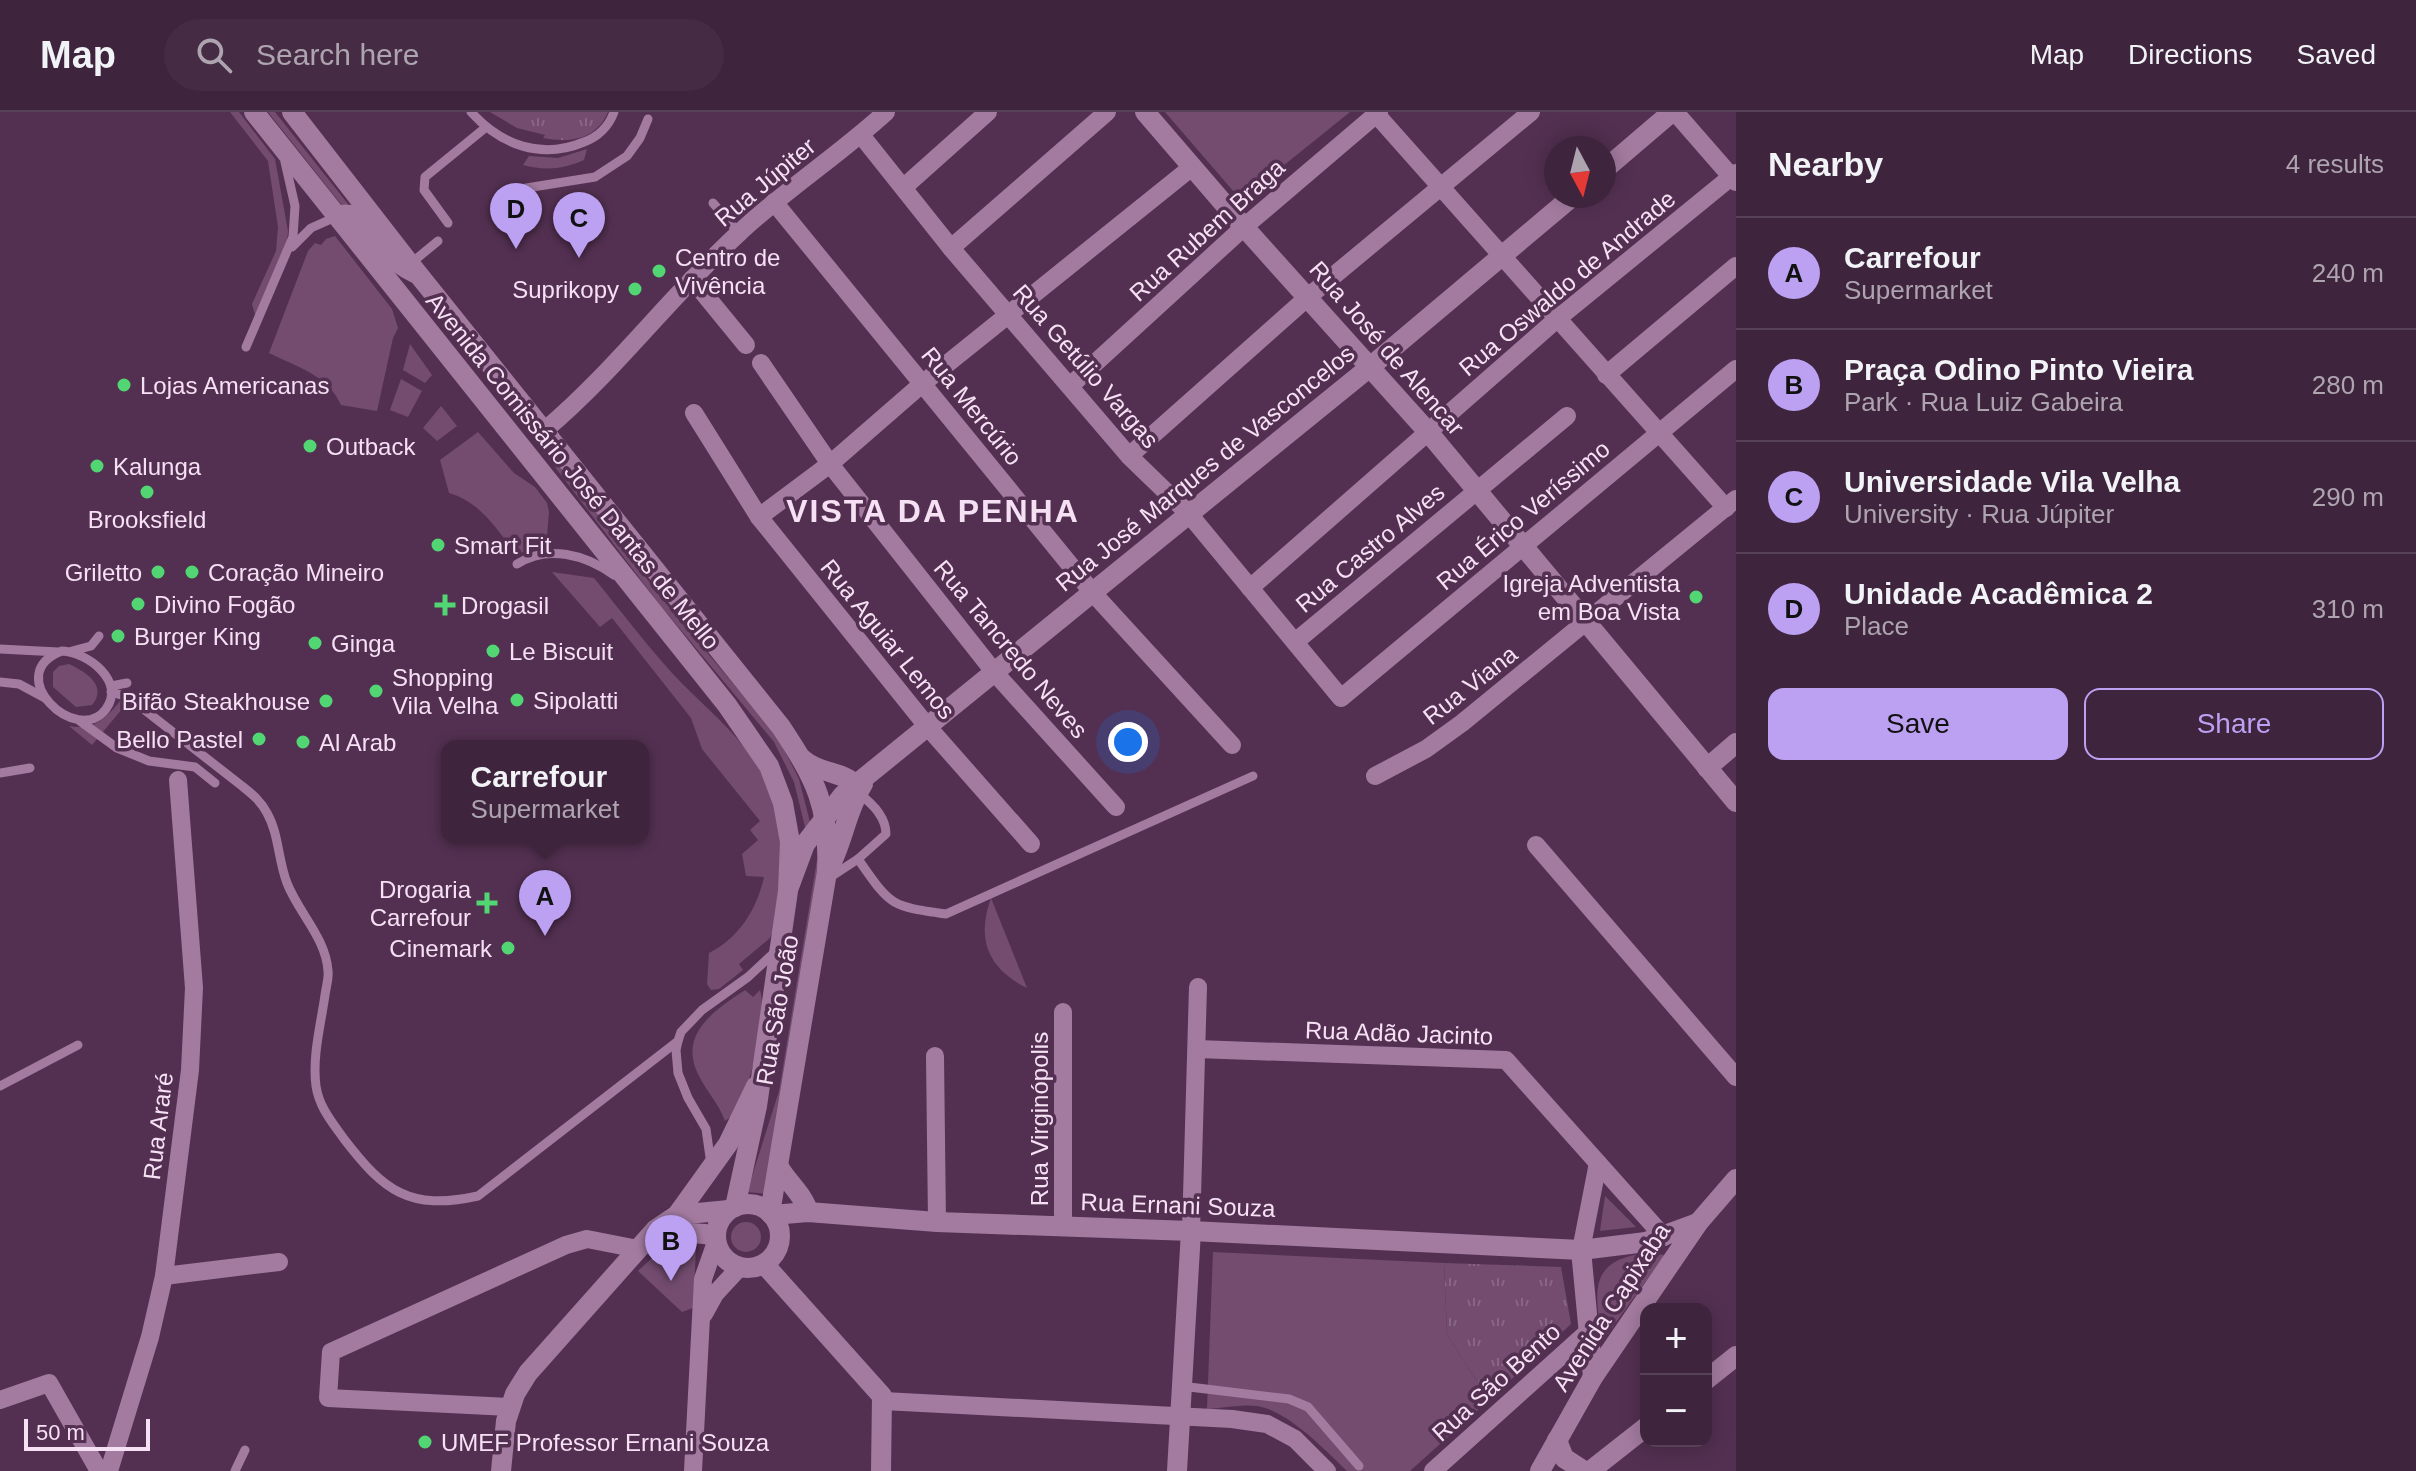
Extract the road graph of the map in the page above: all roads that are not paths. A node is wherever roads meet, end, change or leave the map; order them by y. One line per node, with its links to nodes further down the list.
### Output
1 (254, 112): 15 (street, Avenida Comissário José Dantas de Mello)
2 (292, 112): 34 (street, Avenida Comissário José Dantas de Mello)
3 (471, 112): 13 (lane)
4 (614, 112): 13 (lane)
5 (886, 112): 14 (street, Rua Júpiter)
6 (988, 112): 19 (street)
7 (1107, 112): 30 (street)
8 (1145, 112): 17 (street, Rua José de Alencar)
9 (1531, 112): 20 (street)
10 (1674, 112): 16 (street); 18 (street)
11 (1378, 113): 20 (street); 27 (street, Rua Rubem Braga)
12 (648, 119): 21 (lane)
13 (485, 128): 26 (lane)
14 (861, 135): 19 (street, Rua Getúlio Vargas); 22 (street, Rua Júpiter)
15 (276, 140): 25 (street, Avenida Comissário José Dantas de Mello); 31 (lane)
16 (1616, 160)
17 (1192, 167): 27 (street, Rua José de Alencar); 37 (street)
18 (1734, 177): 38 (street, Rua Oswaldo de Andrade)
19 (904, 187): 30 (street, Rua Getúlio Vargas)
20 (1440, 187): 32 (street); 36 (street)
21 (514, 190)
22 (774, 202): 28 (street, Rua Júpiter); 45 (street, Rua Mercúrio)
23 (713, 203): 28 (lane)
24 (1559, 208): 32 (street, Rua José Marques de Vasconcelos)
25 (338, 216): 31 (lane); 34 (street); 62 (street, Avenida Comissário José Dantas de Mello)
26 (448, 223)
27 (1244, 227): 36 (street, Rua José de Alencar); 46 (street, Rua Rubem Braga)
28 (739, 233): 35 (street, Rua Júpiter)
29 (438, 241): 34 (lane)
30 (951, 248): 37 (street, Rua Getúlio Vargas)
31 (288, 253): 40 (lane)
32 (1502, 257): 38 (street); 42 (street, Rua José Marques de Vasconcelos)
33 (1736, 266): 44 (street)
34 (414, 270): 49 (street, Avenida Comissário José Dantas de Mello)
35 (692, 279): 39 (street); 49 (street, Rua Júpiter)
36 (1308, 297): 42 (street, Rua José de Alencar); 52 (street)
37 (1010, 315): 45 (street); 46 (street, Rua Getúlio Vargas)
38 (1557, 319): 44 (street); 51 (street, Rua Oswaldo de Andrade)
39 (746, 345)
40 (246, 347)
41 (761, 363): 53 (street, Rua Tancredo Neves)
42 (1370, 367): 51 (street, Rua José de Alencar); 56 (street, Rua José Marques de Vasconcelos)
43 (1736, 369): 50 (street, Rua Érico Veríssimo)
44 (1606, 375): 50 (street)
45 (922, 384): 53 (street); 61 (street, Rua Mercúrio)
46 (1070, 386): 52 (street, Rua Getúlio Vargas)
47 (694, 413): 57 (street, Rua Aguiar Lemos)
48 (1567, 416): 54 (street, Rua Castro Alves)
49 (545, 430): 78 (street, Avenida Comissário José Dantas de Mello)
50 (1660, 432): 55 (street); 58 (street, Rua Érico Veríssimo)
51 (1429, 433): 54 (street, Rua José de Alencar); 60 (street, Rua Oswaldo de Andrade)
52 (1129, 456): 56 (street, Rua Getúlio Vargas)
53 (830, 464): 57 (street); 68 (street, Rua Tancredo Neves)
54 (1476, 491): 58 (street, Rua José de Alencar); 65 (street, Rua Castro Alves)
55 (1731, 503): 63 (street, Rua Viana)
56 (1189, 514): 60 (street, Rua Getúlio Vargas); 61 (street, Rua José Marques de Vasconcelos)
57 (759, 517): 75 (street, Rua Aguiar Lemos)
58 (1523, 546): 63 (street, Rua José de Alencar); 72 (street, Rua Érico Veríssimo)
59 (517, 564): 62 (lane)
60 (1250, 588): 65 (street, Rua Getúlio Vargas)
61 (1093, 593): 68 (street, Rua José Marques de Vasconcelos); 77 (street, Rua Mercúrio)
62 (649, 606): 94 (street, Avenida Comissário José Dantas de Mello)
63 (1587, 621): 80 (street, Rua José de Alencar); 83 (street, Rua Viana)
64 (99, 636): 67 (lane)
65 (1295, 642): 72 (street, Rua Getúlio Vargas)
66 (0, 649): 67 (lane)
67 (66, 652): 71 (lane); 73 (lane)
68 (995, 673): 75 (street, Rua José Marques de Vasconcelos); 88 (street, Rua Tancredo Neves)
69 (0, 682): 73 (lane)
70 (127, 683): 71 (lane)
71 (111, 689): 74 (lane); 98 (lane)
72 (1341, 698)
73 (46, 699): 74 (lane)
74 (80, 721): 85 (lane)
75 (927, 726): 86 (street, Rua José Marques de Vasconcelos); 90 (street, Rua Aguiar Lemos)
76 (1736, 743): 80 (street)
77 (1232, 745)
78 (801, 758): 86 (street); 89 (street, Avenida Comissário José Dantas de Mello)
79 (30, 768): 81 (lane)
80 (1707, 768): 87 (street, Rua José de Alencar)
81 (0, 773)
82 (1253, 776): 92 (lane)
83 (1375, 776)
84 (178, 780): 125 (street, Rua Araré)
85 (215, 783)
86 (860, 785): 89 (street, Rua José Marques de Vasconcelos); 92 (lane); 93 (street, Rua José Marques de Vasconcelos)
87 (1736, 802)
88 (1116, 807)
89 (826, 816): 93 (street, Rua São João); 94 (street, Rua José Marques de Vasconcelos)
90 (1031, 844)
91 (1536, 845): 103 (street)
92 (858, 859): 93 (lane)
93 (827, 876): 106 (street, Rua São João)
94 (788, 891): 95 (street, Rua São João)
95 (778, 949): 98 (lane); 102 (street, Rua São João)
96 (1198, 987): 100 (street)
97 (1063, 1012): 115 (street, Rua Virginópolis)
98 (678, 1041): 107 (lane)
99 (78, 1045): 104 (lane)
100 (1197, 1049): 105 (street, Rua Adão Jacinto); 116 (street)
101 (935, 1056): 113 (street)
102 (761, 1075): 107 (street); 109 (street, Rua São João)
103 (1736, 1077)
104 (0, 1086)
105 (1598, 1163): 117 (street, Rua Adão Jacinto); 121 (street)
106 (779, 1167): 110 (street); 111 (street, Rua São João)
107 (711, 1169): 112 (street)
108 (1736, 1179): 114 (street, Avenida Capixaba)
109 (732, 1208): 111 (street); 112 (street); 118 (street)
110 (808, 1212): 111 (street, Rua Ernani Souza); 113 (street, Rua Ernani Souza)
111 (771, 1214): 123 (street)
112 (677, 1215): 120 (street)
113 (937, 1222): 115 (street, Rua Ernani Souza)
114 (1698, 1223): 117 (street, Rua Ernani Souza); 131 (street, Avenida Capixaba)
115 (1063, 1227): 116 (street, Rua Ernani Souza)
116 (1191, 1231): 121 (street, Rua Ernani Souza); 132 (street)
117 (1664, 1237): 119 (street, Rua Ernani Souza)
118 (716, 1239): 120 (street); 124 (street); 127 (street)
119 (1612, 1247): 121 (street, Rua Ernani Souza); 126 (street)
120 (638, 1249): 135 (street); 135 (street)
121 (1581, 1250): 126 (street)
122 (279, 1262): 125 (street)
123 (764, 1264): 124 (street); 134 (street)
124 (740, 1267): 127 (street)
125 (164, 1276): 142 (street, Rua Araré)
126 (1586, 1289): 128 (street)
127 (702, 1316): 145 (street)
128 (1590, 1330): 131 (street); 149 (street, Rua São Bento)
129 (1736, 1356): 130 (street)
130 (1712, 1375)
131 (1593, 1377): 138 (street, Avenida Capixaba)
132 (1181, 1386): 136 (street); 140 (lane)
133 (0, 1400): 141 (street)
134 (883, 1401): 136 (street); 146 (street)
135 (509, 1407): 144 (street)
136 (1179, 1417): 147 (street); 148 (street)
137 (1640, 1431): 151 (street)
138 (1557, 1440): 150 (street, Avenida Capixaba); 151 (street)
139 (245, 1450): 143 (lane)
140 (1359, 1466)
141 (99, 1471)
142 (109, 1471)
143 (235, 1471)
144 (501, 1471)
145 (693, 1471)
146 (881, 1471)
147 (1177, 1471)
148 (1327, 1471)
149 (1433, 1471)
150 (1540, 1471)
151 (1587, 1471)

